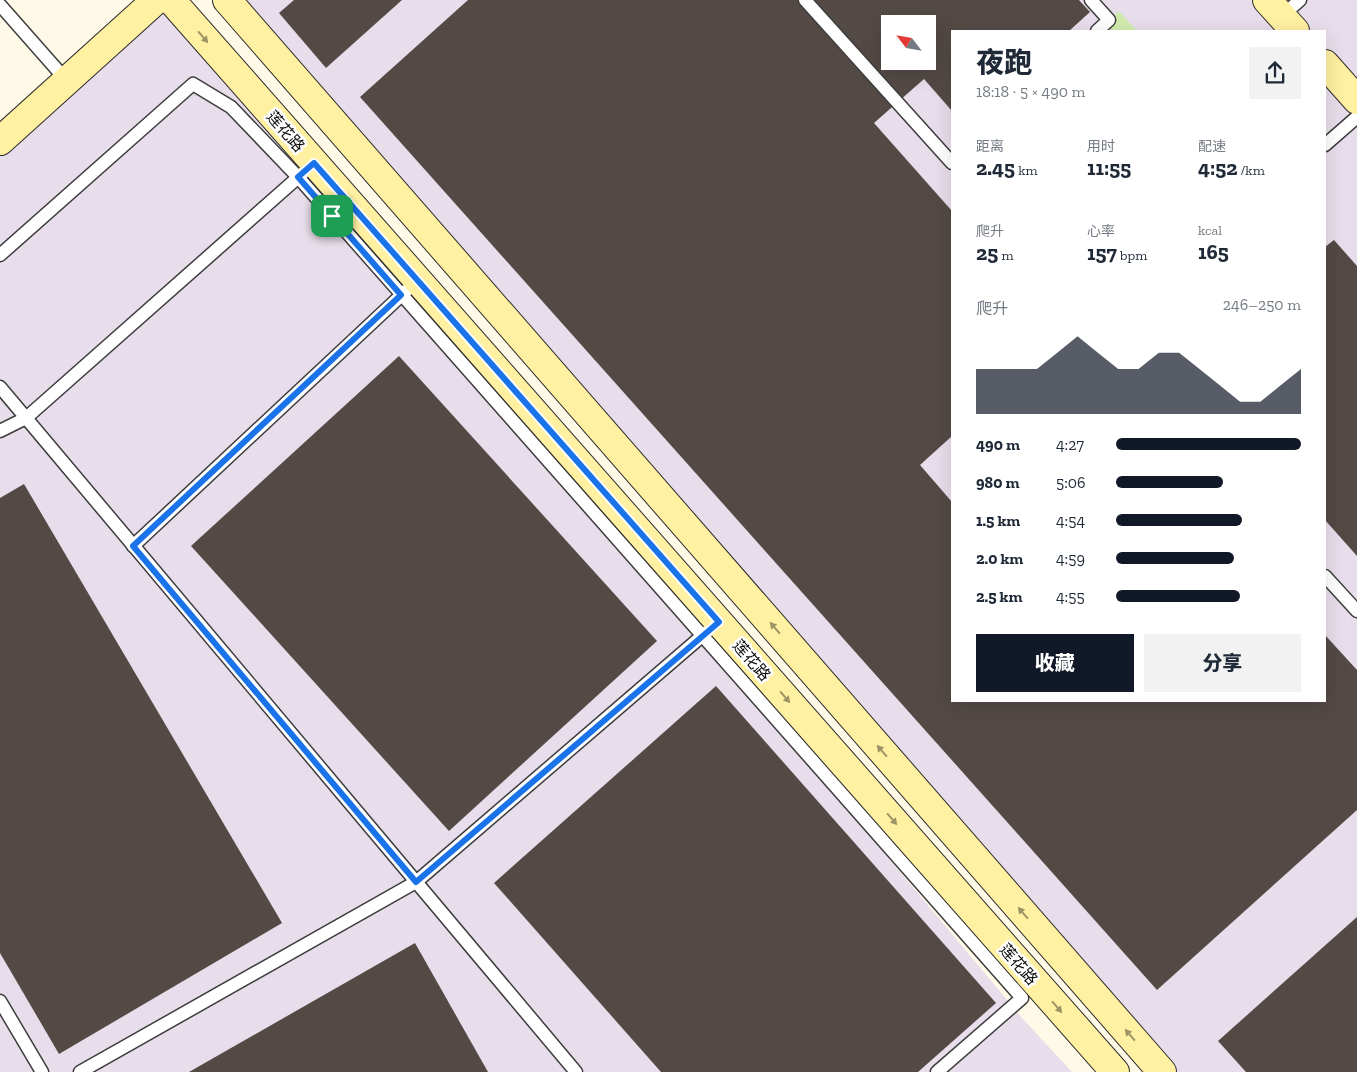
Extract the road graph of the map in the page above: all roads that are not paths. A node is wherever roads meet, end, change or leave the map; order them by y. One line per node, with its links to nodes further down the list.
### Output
1 (156, 0): 9 (street)
2 (171, 0): 15 (street, 莲花路, one-way to 15)
3 (227, 0): 32 (street, one-way to 3)
4 (805, 0): 14 (lane)
5 (1091, 0): 7 (lane)
6 (0, 5): 9 (lane)
7 (1098, 30)
8 (1326, 65): 10 (street)
9 (66, 81): 12 (street)
10 (1357, 100)
11 (1357, 116): 13 (lane)
12 (0, 141)
13 (1326, 144)
14 (951, 162)
15 (306, 170): 16 (lane); 17 (street, 莲花路); 19 (lane)
16 (0, 254)
17 (409, 287): 21 (lane); 24 (street, 莲花路)
18 (0, 387): 19 (lane)
19 (26, 418): 20 (lane); 21 (lane)
20 (0, 431)
21 (133, 546): 25 (lane)
22 (1326, 577): 23 (lane)
23 (1357, 611)
24 (711, 629): 25 (lane); 30 (lane); 31 (street, 莲花路, one-way to 31)
25 (416, 882): 28 (lane); 29 (lane)
26 (0, 1001): 27 (lane)
27 (42, 1072)
28 (80, 1072)
29 (576, 1072)
30 (936, 1072)
31 (1115, 1072)
32 (1162, 1072)

